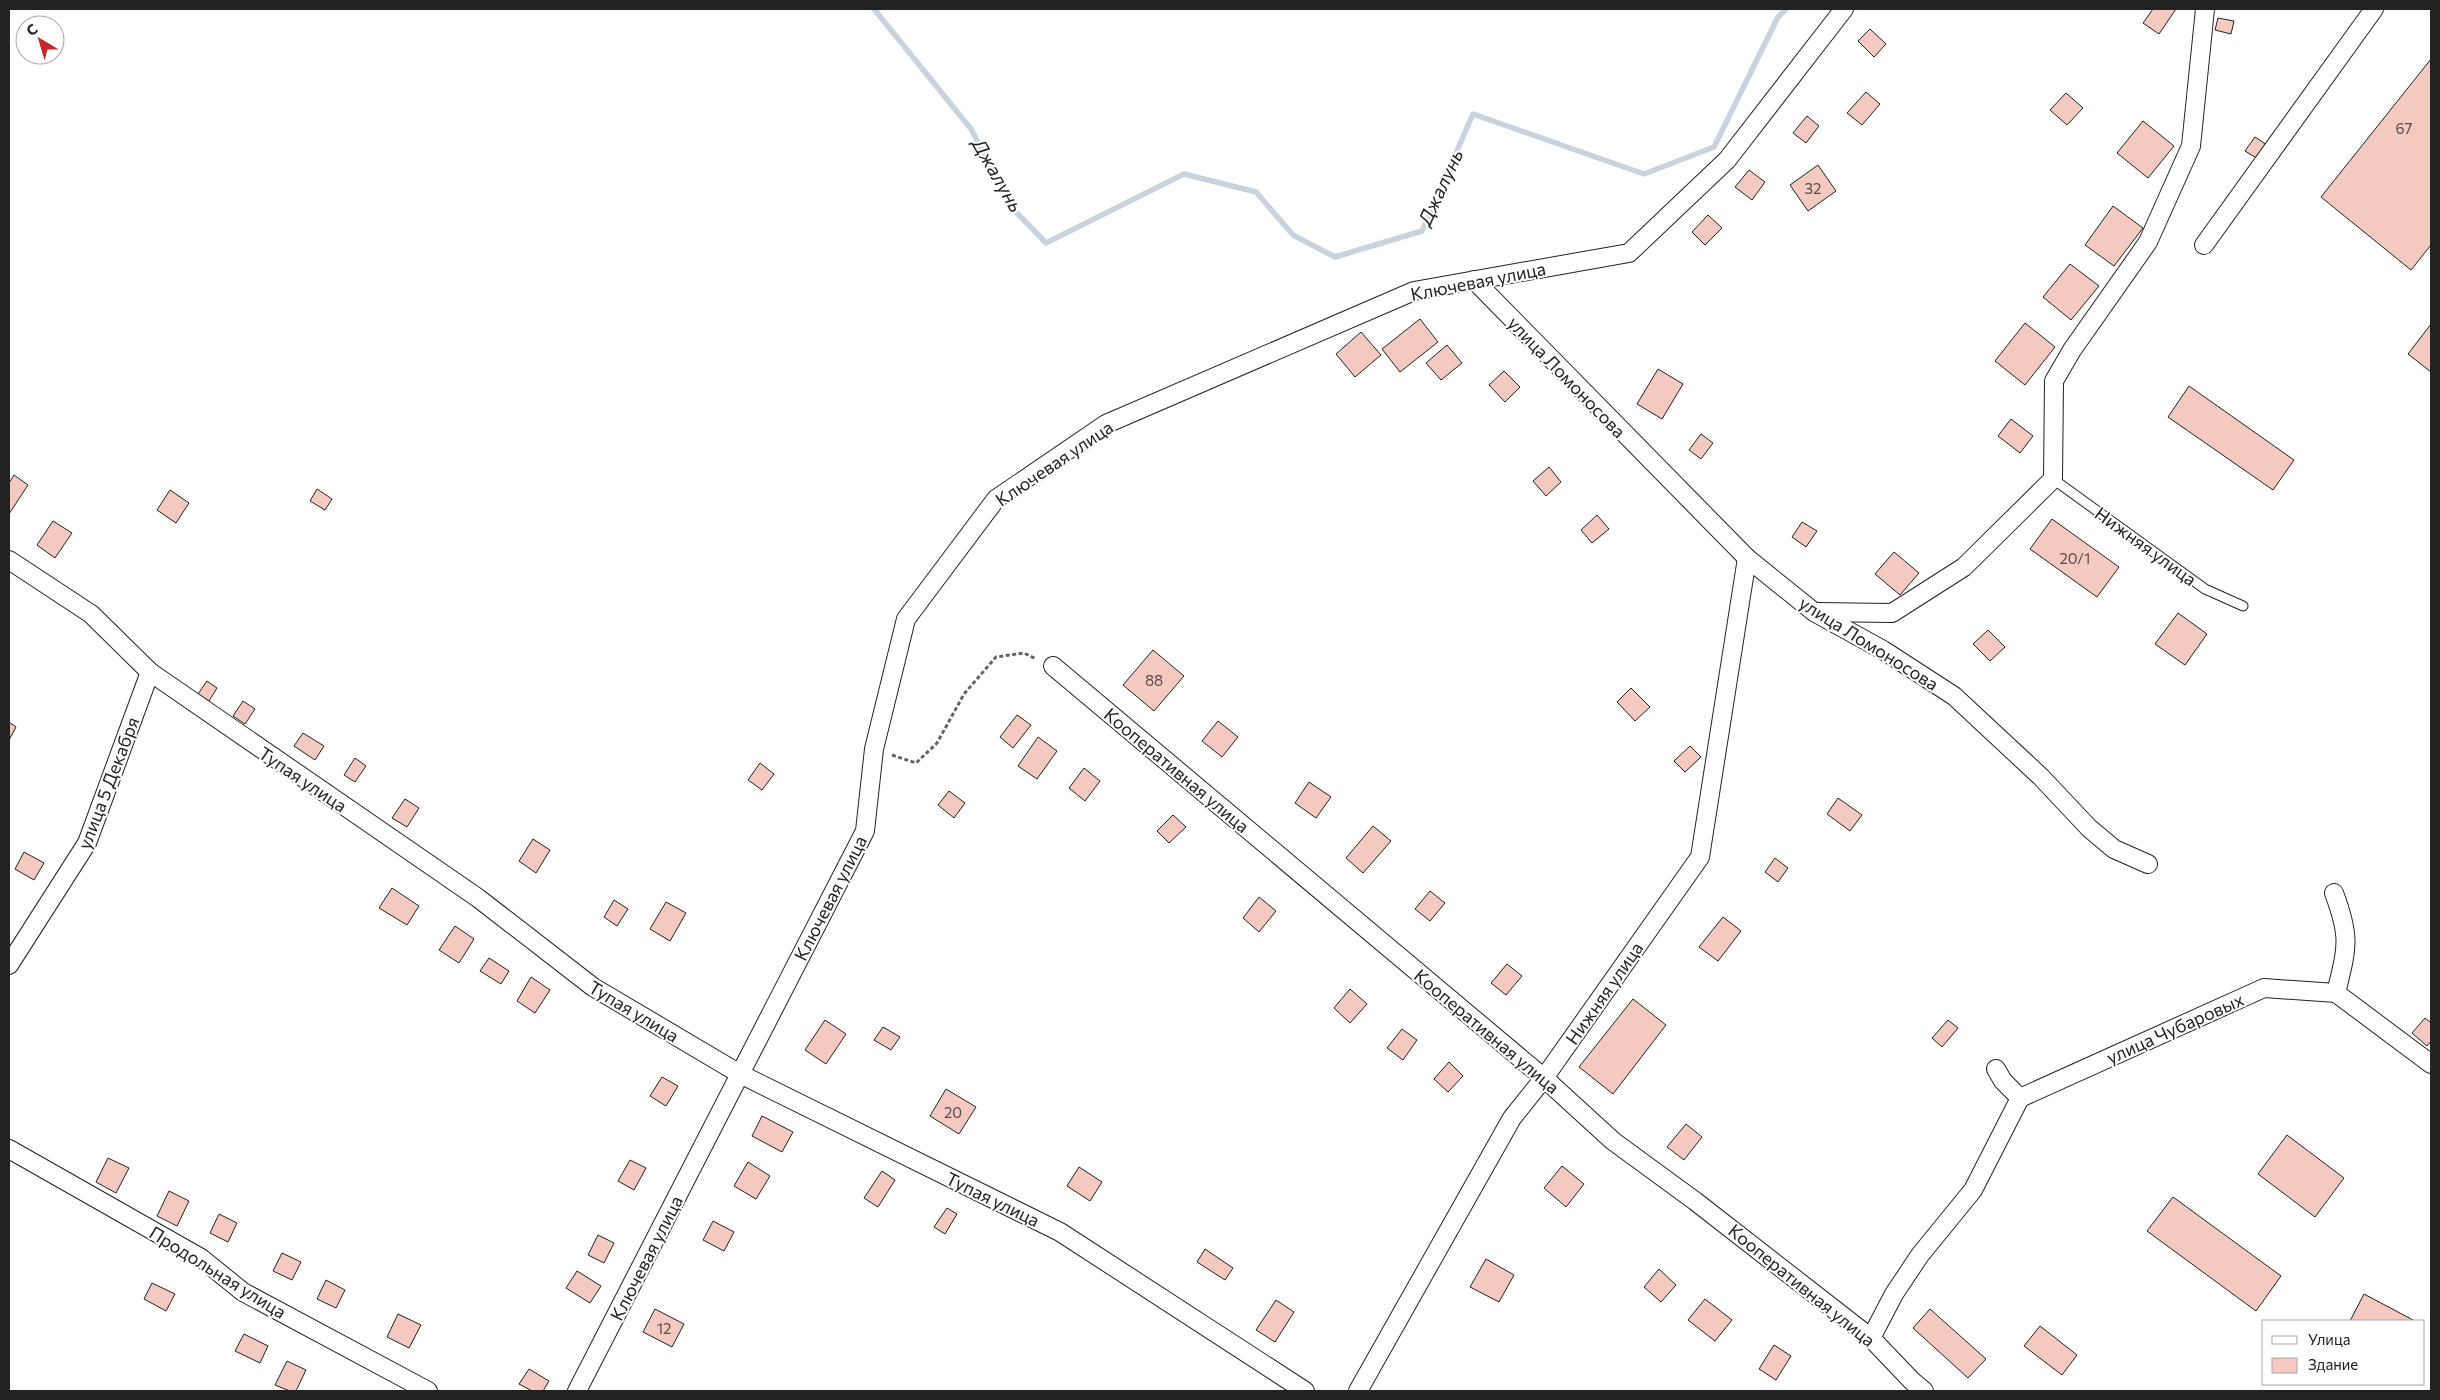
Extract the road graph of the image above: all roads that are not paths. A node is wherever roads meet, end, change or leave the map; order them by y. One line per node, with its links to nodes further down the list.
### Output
1 (1844, 9): 5 (street, Ключевая улица)
2 (2205, 9): 6 (street)
3 (2374, 9): 4 (street)
4 (2204, 245)
5 (1474, 280): 7 (street, улица Ломоносова); 19 (street, Ключевая улица)
6 (2053, 479): 9 (lane, Нижняя улица); 10 (street)
7 (1747, 558): 10 (street, улица Ломоносова); 20 (street, Нижняя улица)
8 (9, 560): 12 (street, Тупая улица)
9 (2243, 606)
10 (1814, 612): 13 (street, улица Ломоносова)
11 (1053, 666): 20 (street, Кооперативная улица)
12 (150, 672): 15 (street, улица 5 Декабря); 19 (street, Тупая улица)
13 (2148, 864)
14 (2334, 893): 16 (street)
15 (9, 965)
16 (2336, 993): 17 (street); 21 (street, улица Чубаровых)
17 (2431, 1064)
18 (1996, 1069): 21 (street)
19 (740, 1074): 25 (street, Ключевая улица); 26 (street, Тупая улица)
20 (1544, 1078): 23 (street, Кооперативная улица); 27 (street, Нижняя улица)
21 (2020, 1098): 23 (street)
22 (9, 1149): 24 (street, Продольная улица)
23 (1871, 1338): 28 (street, Кооперативная улица)
24 (428, 1391)
25 (577, 1391)
26 (1305, 1391)
27 (1358, 1391)
28 (1924, 1391)

